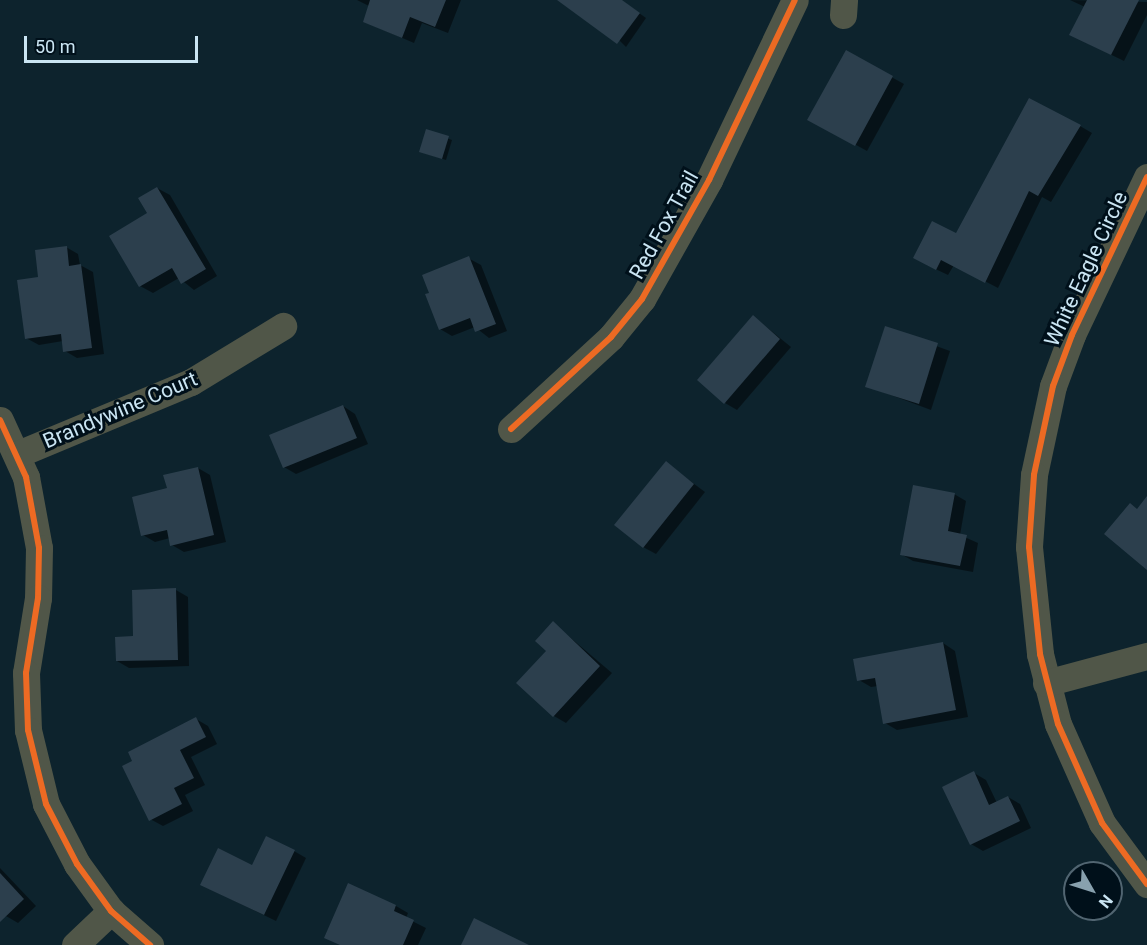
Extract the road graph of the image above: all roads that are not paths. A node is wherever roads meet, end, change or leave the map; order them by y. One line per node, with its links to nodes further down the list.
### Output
1 (795, 0): 5 (street, Red Fox Trail)
2 (1147, 177): 8 (street, White Eagle Circle)
3 (283, 326): 6 (street, Brandywine Court)
4 (0, 420): 6 (street)
5 (511, 429)
6 (18, 454): 10 (street)
7 (1147, 656): 8 (street)
8 (1046, 683): 9 (street, White Eagle Circle)
9 (1147, 884)
10 (111, 911): 11 (street); 12 (street)
11 (75, 945)
12 (150, 945)

